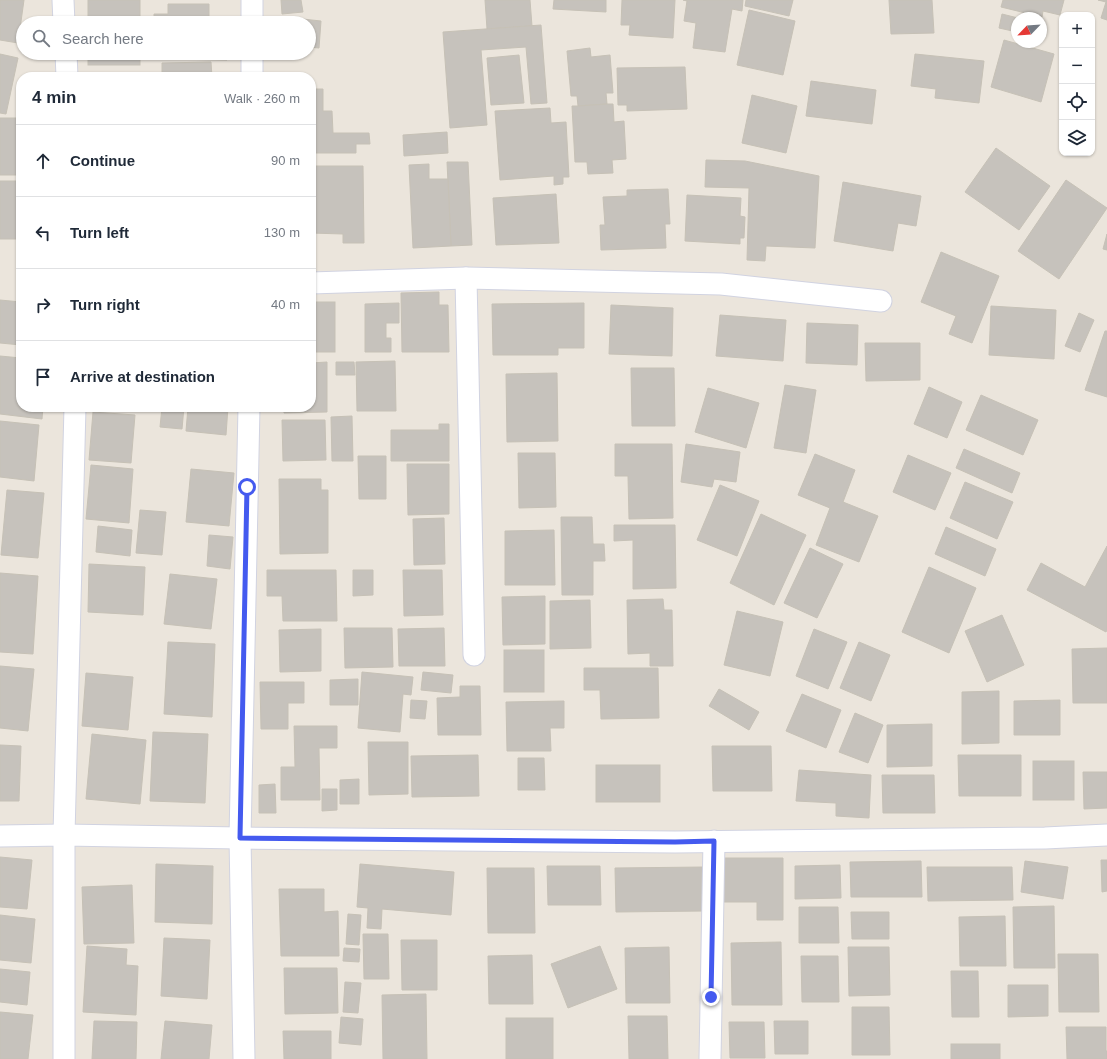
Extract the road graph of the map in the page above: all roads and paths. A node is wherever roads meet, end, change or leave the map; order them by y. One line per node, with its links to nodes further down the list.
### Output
1 (63, 0): 3 (street)
2 (252, 0): 4 (street)
3 (64, 16)
4 (252, 16)
5 (66, 60): 7 (street)
6 (252, 60): 8 (street)
7 (67, 72)
8 (252, 72)
9 (466, 278): 10 (street); 11 (street); 14 (street)
10 (316, 283)
11 (881, 301)
12 (75, 412): 15 (street)
13 (249, 412): 18 (street)
14 (474, 655)
15 (64, 835): 17 (street); 18 (street); 20 (street)
16 (1107, 835): 19 (street)
17 (0, 836)
18 (240, 838): 19 (street); 21 (street)
19 (714, 841): 22 (street)
20 (64, 1059)
21 (244, 1059)
22 (710, 1059)

